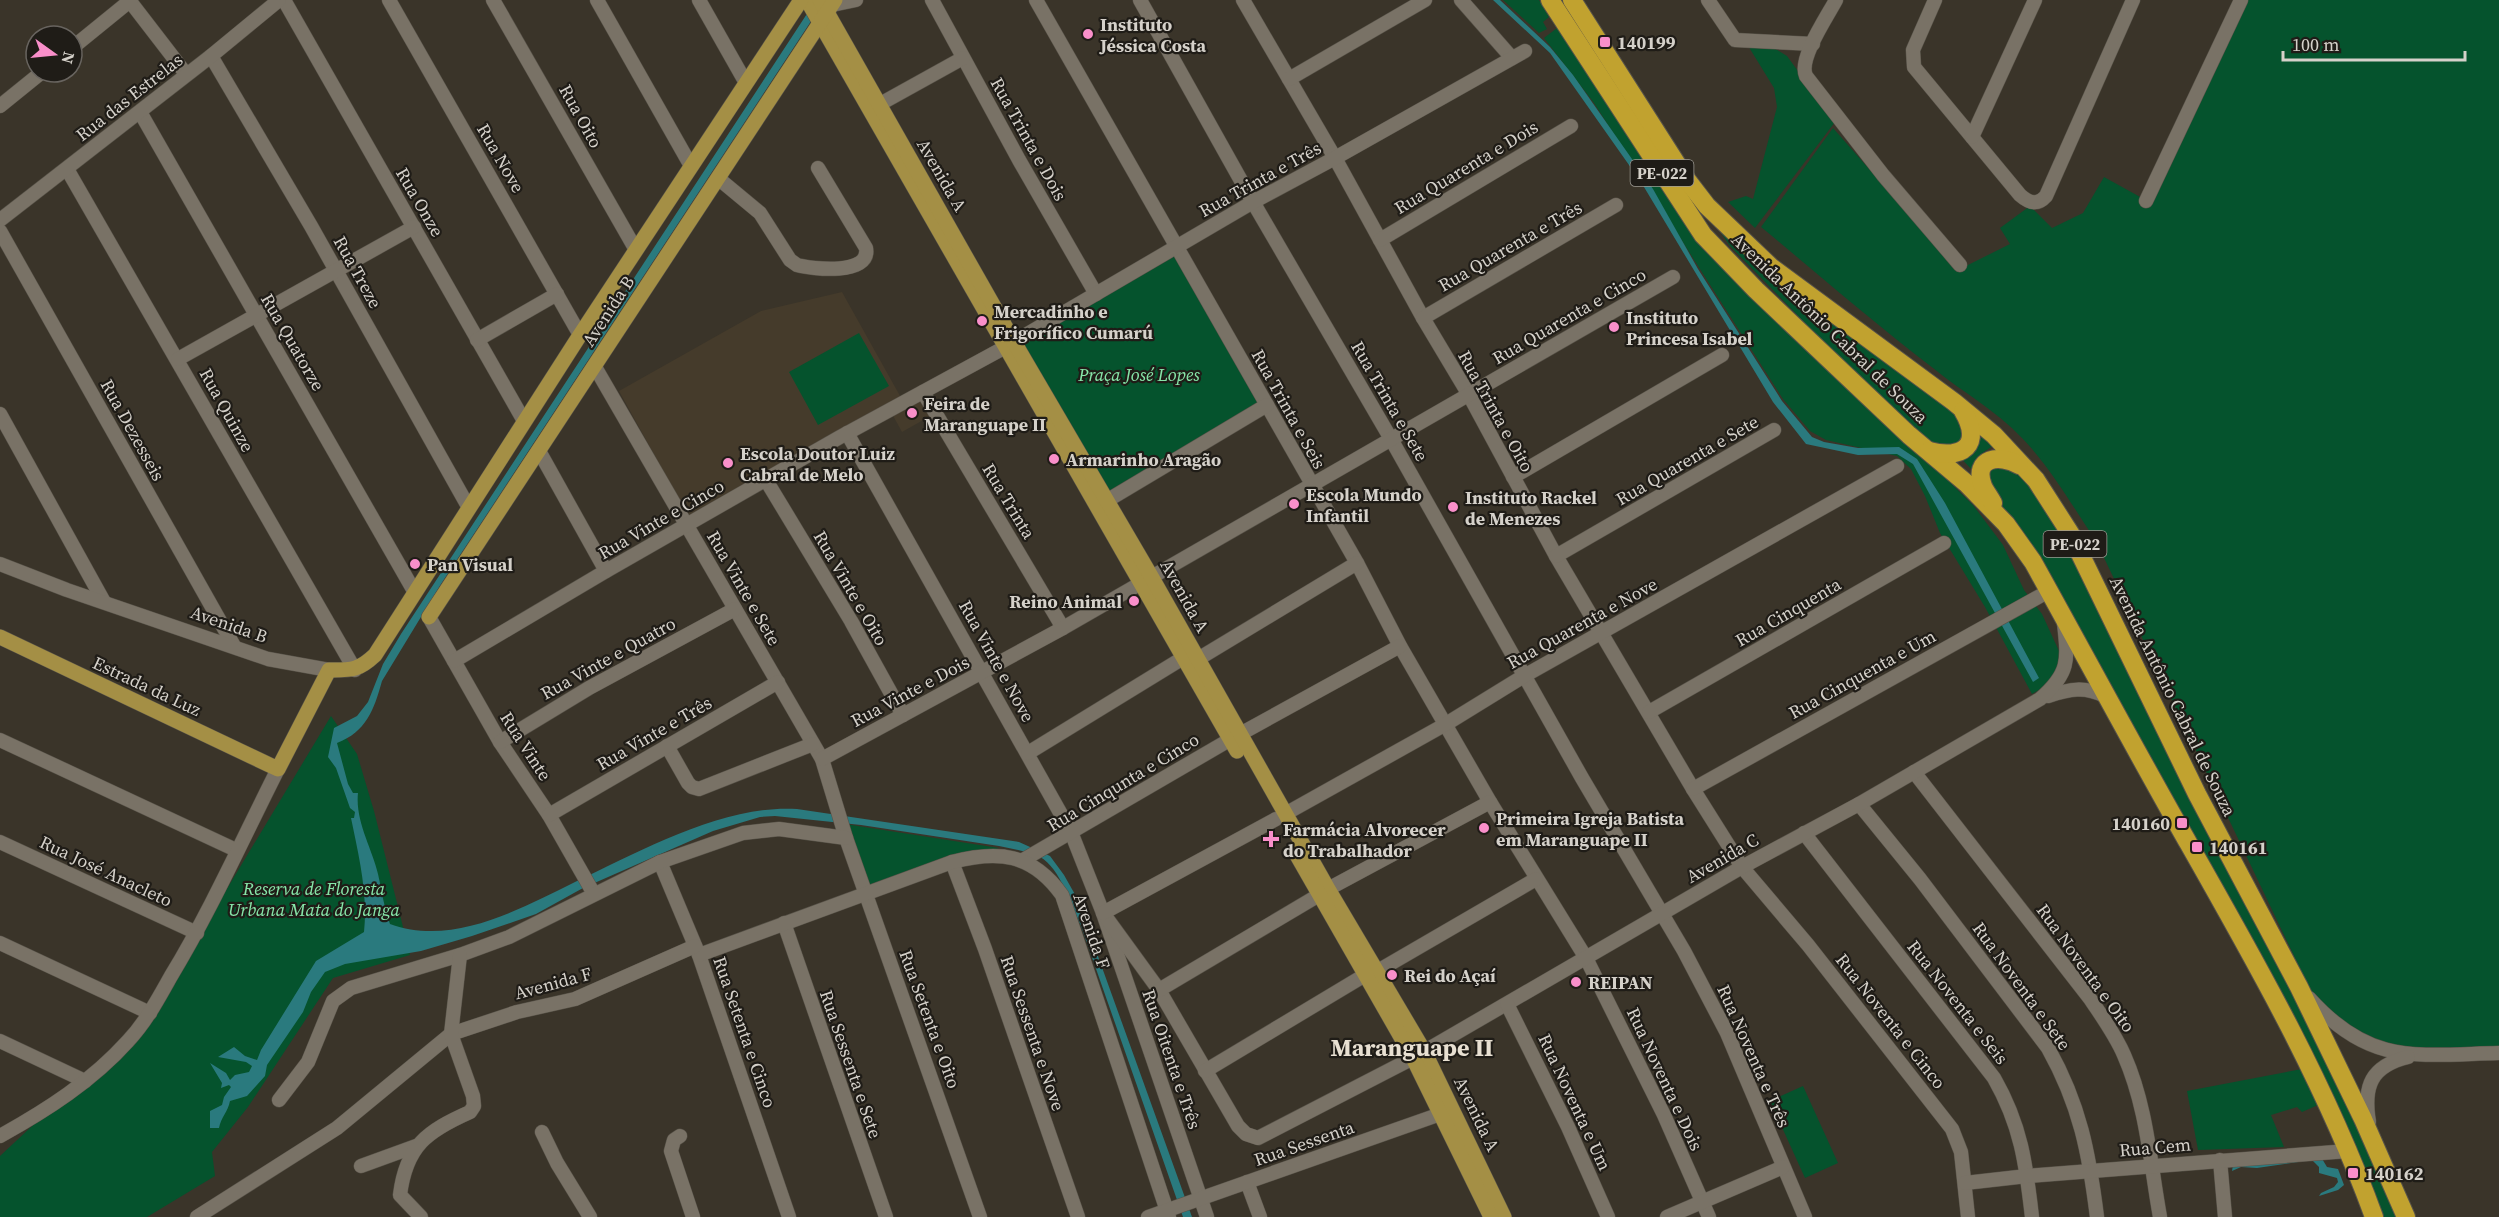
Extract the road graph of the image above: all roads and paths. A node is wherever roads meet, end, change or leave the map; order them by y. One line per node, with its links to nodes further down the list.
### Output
1 (130, 0): 26 (street); 32 (street)
2 (279, 0): 29 (street, Rua das Estrelas)
3 (284, 0): 50 (street, Rua Onze)
4 (389, 0): 58 (street, Rua Nove)
5 (493, 0): 54 (street, Rua Oito)
6 (597, 0): 42 (street)
7 (699, 0): 34 (street)
8 (801, 0): 34 (main road, Avenida B)
9 (807, 0): 25 (main road, Avenida A)
10 (856, 0): 25 (street)
11 (932, 0): 30 (street, Rua Trinta e Dois)
12 (1036, 0): 53 (street, Rua Trinta e Seis)
13 (1140, 0): 47 (street, Rua Trinta e Sete)
14 (1245, 0): 33 (street, Rua Trinta e Oito)
15 (1425, 0): 33 (street)
16 (1461, 0): 31 (street)
17 (1550, 0): 78 (highway, Avenida Antônio Cabral de Souza / PE-022)
18 (1708, 0): 27 (street)
19 (1836, 0): 27 (street)
20 (1935, 0): 40 (street)
21 (2035, 0): 40 (street)
22 (2133, 0): 40 (street)
23 (2241, 0): 46 (street)
24 (1577, 4): 71 (highway, Avenida Antônio Cabral de Souza / PE-022)
25 (826, 10): 37 (main road, Avenida A); 45 (main road, Avenida B)
26 (84, 38)
27 (1813, 44): 55 (street)
28 (1525, 51): 31 (street, Rua Trinta e Três)
29 (211, 56): 32 (street, Rua das Estrelas); 56 (street, Rua Treze)
30 (963, 58): 37 (street); 59 (street, Rua Trinta e Dois)
31 (1512, 58): 41 (street, Rua Trinta e Três)
32 (186, 74): 38 (street, Rua das Estrelas)
33 (1289, 79): 41 (street, Rua Trinta e Oito)
34 (746, 82): 42 (main road, Avenida B)
35 (27, 84): 36 (street)
36 (0, 106)
37 (874, 107): 64 (main road, Avenida A)
38 (140, 112): 44 (street, Rua das Estrelas); 60 (street, Rua Quatorze)
39 (1571, 126): 52 (street, Rua Quarenta e Dois)
40 (1972, 137)
41 (1335, 158): 47 (street, Rua Trinta e Três); 52 (street, Rua Trinta e Oito)
42 (691, 166): 54 (main road, Avenida B)
43 (818, 168): 45 (street)
44 (67, 169): 49 (street, Rua das Estrelas); 66 (street, Rua Quinze)
45 (719, 179): 67 (main road, Avenida B)
46 (2146, 201)
47 (1253, 202): 53 (street, Rua Trinta e Três); 76 (street, Rua Trinta e Sete)
48 (1616, 205): 61 (street, Rua Quarenta e Três)
49 (0, 220)
50 (414, 227): 56 (street); 63 (street, Rua Onze)
51 (0, 231): 103 (street, Rua Dezesseis)
52 (1380, 240): 61 (street, Rua Trinta e Oito)
53 (1178, 246): 59 (street, Rua Trinta e Três); 70 (street, Rua Trinta e Seis)
54 (636, 250): 62 (main road, Avenida B)
55 (1960, 265)
56 (336, 270): 60 (street); 85 (street, Rua Treze)
57 (1673, 277): 69 (street, Rua Quarenta e Cinco)
58 (557, 294): 62 (street, Rua Nove); 63 (street)
59 (1096, 294): 64 (street, Rua Trinta e Três)
60 (256, 314): 66 (street); 95 (street, Rua Quatorze)
61 (1423, 318): 69 (street, Rua Trinta e Oito)
62 (580, 335): 73 (main road, Avenida B)
63 (477, 340): 73 (street, Rua Onze)
64 (1009, 344): 68 (street, Rua Vinte e Cinco); 84 (main road, Avenida A); 93 (main road, Avenida A)
65 (1722, 355): 81 (street)
66 (178, 359): 108 (street, Rua Quinze)
67 (595, 367): 77 (main road, Avenida B); 87 (street, Rua Vinte e Sete)
68 (923, 392): 75 (street, Rua Vinte e Cinco); 100 (street, Rua Trinta)
69 (1468, 395): 76 (street, Rua Quarenta e Cinco); 81 (street, Rua Trinta e Oito)
70 (1267, 405): 83 (street, Rua Trinta e Seis); 84 (street)
71 (1962, 409): 78 (highway); 80 (highway, Avenida Antônio Cabral de Souza / PE-022)
72 (0, 414): 96 (street)
73 (524, 422): 85 (main road, Avenida B)
74 (1774, 430): 89 (street, Rua Quarenta e Sete)
75 (847, 433): 82 (street, Rua Vinte e Cinco); 109 (street, Rua Vinte e Nove)
76 (1391, 439): 83 (street, Rua Quarenta e Cinco); 110 (street, Rua Trinta e Sete)
77 (539, 451): 92 (street); 98 (main road, Avenida B)
78 (1929, 451): 86 (highway, Avenida Antônio Cabral de Souza / PE-022)
79 (1897, 466): 101 (street, Rua Quarenta e Nove)
80 (2025, 469): 86 (highway); 153 (highway, Avenida Antônio Cabral de Souza / PE-022)
81 (1513, 477): 89 (street, Rua Trinta e Oito)
82 (766, 480): 87 (street, Rua Vinte e Cinco); 115 (street, Rua Vinte e Oito)
83 (1312, 485): 90 (street, Rua Trinta e Seis); 93 (street, Rua Quarenta e Cinco)
84 (1108, 500): 93 (main road, Avenida A)
85 (469, 508): 95 (main road, Avenida B)
86 (2006, 524): 94 (highway, Avenida Antônio Cabral de Souza / PE-022)
87 (687, 525): 92 (street, Rua Vinte e Cinco); 97 (street, Rua Vinte e Sete)
88 (1944, 543): 114 (street, Rua Cinquenta)
89 (1556, 556): 101 (street, Rua Trinta e Oito)
90 (1357, 563): 104 (street, Rua Trinta e Seis); 105 (street)
91 (0, 564): 96 (street, Avenida B)
92 (606, 571): 106 (street, Rua Vinte e Cinco)
93 (1145, 579): 100 (street, Rua Vinte e Dois); 105 (main road, Avenida A)
94 (2049, 591): 99 (highway, Avenida Antônio Cabral de Souza / PE-022); 126 (street, Rua Cinquenta e Um)
95 (414, 592): 98 (main road); 108 (main road, Avenida B)
96 (104, 602): 103 (street, Avenida B)
97 (735, 609): 111 (street, Rua Vinte e Sete); 119 (street, Rua Vinte e Quatro)
98 (429, 617): 106 (street, Rua Vinte)
99 (2064, 621): 112 (highway, Avenida Antônio Cabral de Souza / PE-022); 113 (street)
100 (1063, 628): 109 (street, Rua Vinte e Dois)
101 (1602, 632): 110 (street, Rua Quarenta e Nove); 114 (street, Rua Trinta e Oito)
102 (0, 637): 124 (main road, Estrada da Luz)
103 (234, 646): 107 (street, Avenida B)
104 (1400, 646): 116 (street, Rua Trinta e Seis); 117 (street, Rua Cinqunta e Cinco)
105 (1191, 659): 117 (main road, Avenida A); 122 (street)
106 (454, 661): 119 (street, Rua Vinte)
107 (329, 670): 108 (main road, Avenida B); 124 (main road)
108 (355, 670)
109 (982, 672): 115 (street, Rua Vinte e Dois); 122 (street, Rua Vinte e Nove)
110 (1524, 676): 116 (street, Rua Quarenta e Nove); 145 (street, Rua Trinta e Sete)
111 (778, 682): 120 (street, Rua Vinte e Sete); 121 (street, Rua Vinte e Três)
112 (2105, 696): 113 (street); 171 (highway, Avenida Antônio Cabral de Souza / PE-022)
113 (2040, 699): 125 (street, Avenida C)
114 (1649, 712): 126 (street, Rua Trinta e Oito)
115 (903, 715): 123 (street, Rua Vinte e Dois)
116 (1446, 724): 127 (street, Rua Trinta e Seis); 130 (street, Rua Quarenta e Nove)
117 (1235, 737): 130 (main road, Avenida A); 131 (street, Rua Cinqunta e Cinco)
118 (0, 740): 135 (street)
119 (500, 742): 129 (street, Rua Vinte)
120 (813, 744): 121 (street); 123 (street, Rua Vinte e Sete)
121 (667, 746): 129 (street, Rua Vinte e Três)
122 (1028, 753): 131 (street, Rua Vinte e Nove)
123 (822, 759): 133 (street, Rua Vinte e Sete)
124 (278, 769): 135 (street)
125 (1914, 772): 128 (street, Avenida C); 174 (street, Rua Noventa e Oito)
126 (1693, 789): 139 (street, Rua Trinta e Oito)
127 (1490, 802): 140 (street, Rua Trinta e Seis); 141 (street)
128 (1859, 804): 132 (street, Avenida C); 176 (street, Rua Noventa e Sete)
129 (549, 815): 142 (street, Rua Vinte)
130 (1281, 816): 141 (main road, Avenida A); 144 (street, Rua Quarenta e Nove)
131 (1071, 832): 136 (street, Rua Cinqunta e Cinco); 144 (street, Rua Vinte e Nove)
132 (1804, 833): 139 (street, Avenida C); 177 (street, Rua Noventa e Seis)
133 (845, 836): 137 (street); 143 (street, Rua Setenta e Oito)
134 (0, 842): 147 (street, Rua José Anacleto)
135 (236, 850): 147 (street)
136 (1027, 859): 138 (street, Avenida F); 182 (street, Avenida F)
137 (660, 862): 142 (street); 149 (street, Rua Setenta e Cinco)
138 (952, 862): 143 (street, Avenida F); 190 (street, Rua Sessenta e Nove)
139 (1742, 867): 145 (street, Avenida C); 179 (street, Rua Noventa e Cinco)
140 (1536, 879): 151 (street, Rua Trinta e Seis); 152 (street)
141 (1323, 892): 152 (main road, Avenida A); 154 (street)
142 (593, 893): 150 (street)
143 (866, 894): 146 (street, Avenida F); 189 (street, Rua Setenta e Oito)
144 (1104, 913): 154 (street); 180 (street, Rua Oitenta e Três)
145 (1661, 914): 151 (street, Avenida C); 175 (street, Rua Noventa e Três)
146 (784, 923): 149 (street, Avenida F); 188 (street, Rua Sessenta e Sete)
147 (197, 933): 156 (street)
148 (0, 943): 156 (street)
149 (697, 951): 157 (street, Avenida F); 187 (street, Rua Setenta e Cinco)
150 (460, 955): 157 (street); 164 (street)
151 (1586, 958): 155 (street, Avenida C); 181 (street, Rua Noventa e Dois)
152 (1371, 973): 160 (main road, Avenida A); 162 (street)
153 (2299, 987): 161 (street); 169 (highway, Avenida Antônio Cabral de Souza / PE-022)
154 (1159, 990): 162 (street)
155 (1507, 1004): 160 (street, Avenida C); 196 (street, Rua Noventa e Um)
156 (150, 1013): 163 (street)
157 (451, 1034): 170 (street); 183 (street)
158 (0, 1041): 163 (street)
159 (2499, 1053): 161 (street)
160 (1418, 1054): 162 (street, Avenida C); 165 (main road, Avenida A)
161 (2413, 1055): 169 (street)
162 (1204, 1071)
163 (85, 1081): 167 (street)
164 (279, 1100)
165 (1448, 1112): 178 (street, Rua Sessenta); 194 (main road, Avenida A); 195 (main road, Avenida A)
166 (542, 1132): 185 (street)
167 (0, 1136)
168 (680, 1136): 186 (street)
169 (2373, 1144): 206 (highway, Avenida Antônio Cabral de Souza / PE-022)
170 (416, 1146): 173 (street); 184 (street)
171 (2348, 1151): 172 (street, Rua Cem); 205 (highway, Avenida Antônio Cabral de Souza / PE-022)
172 (2220, 1160): 174 (street, Rua Cem); 204 (street)
173 (361, 1166)
174 (2153, 1166): 176 (street, Rua Cem); 203 (street, Rua Noventa e Oito)
175 (1783, 1167): 181 (street); 199 (street, Rua Noventa e Três)
176 (2092, 1171): 177 (street, Rua Cem); 202 (street, Rua Noventa e Sete)
177 (2027, 1176): 179 (street, Rua Cem); 201 (street, Rua Noventa e Seis)
178 (1247, 1182): 180 (street, Rua Sessenta); 193 (street)
179 (1965, 1182): 200 (street, Rua Noventa e Cinco)
180 (1197, 1200): 182 (street, Rua Sessenta); 192 (street, Rua Oitenta e Três)
181 (1702, 1201): 197 (street); 198 (street, Rua Noventa e Dois)
182 (1169, 1212): 191 (street, Rua Sessenta)
183 (197, 1217)
184 (422, 1217)
185 (590, 1217)
186 (693, 1217)
187 (789, 1217)
188 (886, 1217)
189 (980, 1217)
190 (1078, 1217)
191 (1148, 1217)
192 (1207, 1217)
193 (1260, 1217)
194 (1491, 1217)
195 (1504, 1217)
196 (1608, 1217)
197 (1667, 1217)
198 (1709, 1217)
199 (1805, 1217)
200 (1968, 1217)
201 (2032, 1217)
202 (2097, 1217)
203 (2160, 1217)
204 (2225, 1217)
205 (2374, 1217)
206 (2406, 1217)

